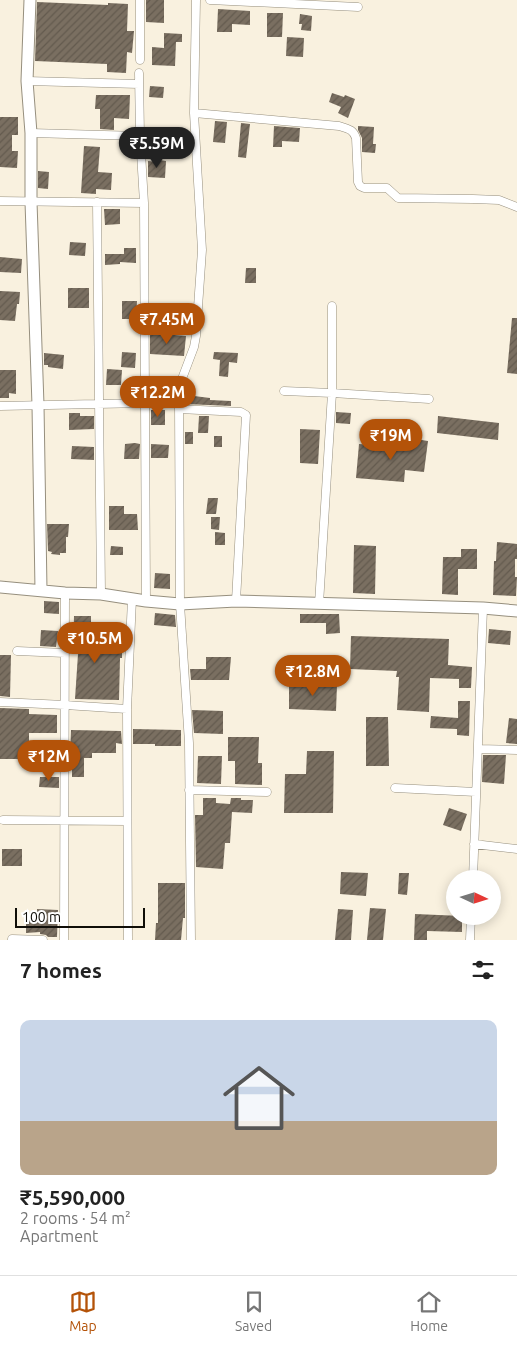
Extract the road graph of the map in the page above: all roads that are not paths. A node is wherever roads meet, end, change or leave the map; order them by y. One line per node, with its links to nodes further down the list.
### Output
1 (30, 0): 8 (street)
2 (140, 0): 6 (street)
3 (196, 0): 10 (street)
4 (210, 0): 5 (street)
5 (358, 7)
6 (140, 60)
7 (139, 73): 9 (street)
8 (28, 82): 9 (street); 11 (street)
9 (139, 84): 12 (street)
10 (194, 113): 17 (street); 26 (street)
11 (31, 133): 12 (street); 14 (street)
12 (140, 136): 16 (street)
13 (0, 201): 14 (street)
14 (31, 202): 15 (street); 25 (street)
15 (97, 202): 16 (street); 23 (street)
16 (144, 203): 22 (street)
17 (517, 207)
18 (332, 306): 20 (street)
19 (284, 391): 20 (street)
20 (332, 393): 21 (street); 35 (street)
21 (429, 398)
22 (145, 403): 23 (street); 32 (street)
23 (99, 404): 25 (street); 30 (street)
24 (0, 406): 25 (street)
25 (38, 406): 28 (street)
26 (179, 409): 33 (street); 34 (street)
27 (0, 587): 28 (street)
28 (41, 590): 29 (street)
29 (65, 593): 30 (street); 39 (street)
30 (102, 594): 31 (street)
31 (132, 599): 32 (street); 42 (street)
32 (146, 601): 34 (street)
33 (236, 601): 34 (street); 35 (street)
34 (180, 604): 46 (street)
35 (319, 604): 36 (street)
36 (483, 608): 37 (street); 43 (street)
37 (517, 611)
38 (17, 652): 39 (street)
39 (66, 653): 41 (street)
40 (0, 702): 41 (street)
41 (65, 705): 42 (street); 50 (street)
42 (127, 709): 51 (street)
43 (478, 749): 44 (street); 48 (street)
44 (517, 750)
45 (395, 788): 48 (street)
46 (190, 790): 47 (street); 60 (street)
47 (267, 792)
48 (476, 792): 52 (street)
49 (2, 820): 50 (street)
50 (64, 820): 51 (street); 58 (street)
51 (127, 821): 59 (street)
52 (474, 844): 53 (street); 54 (street)
53 (517, 849)
54 (473, 870)
55 (471, 925): 61 (street)
56 (12, 940): 57 (street)
57 (43, 940)
58 (64, 940)
59 (128, 940)
60 (190, 940)
61 (470, 940)

